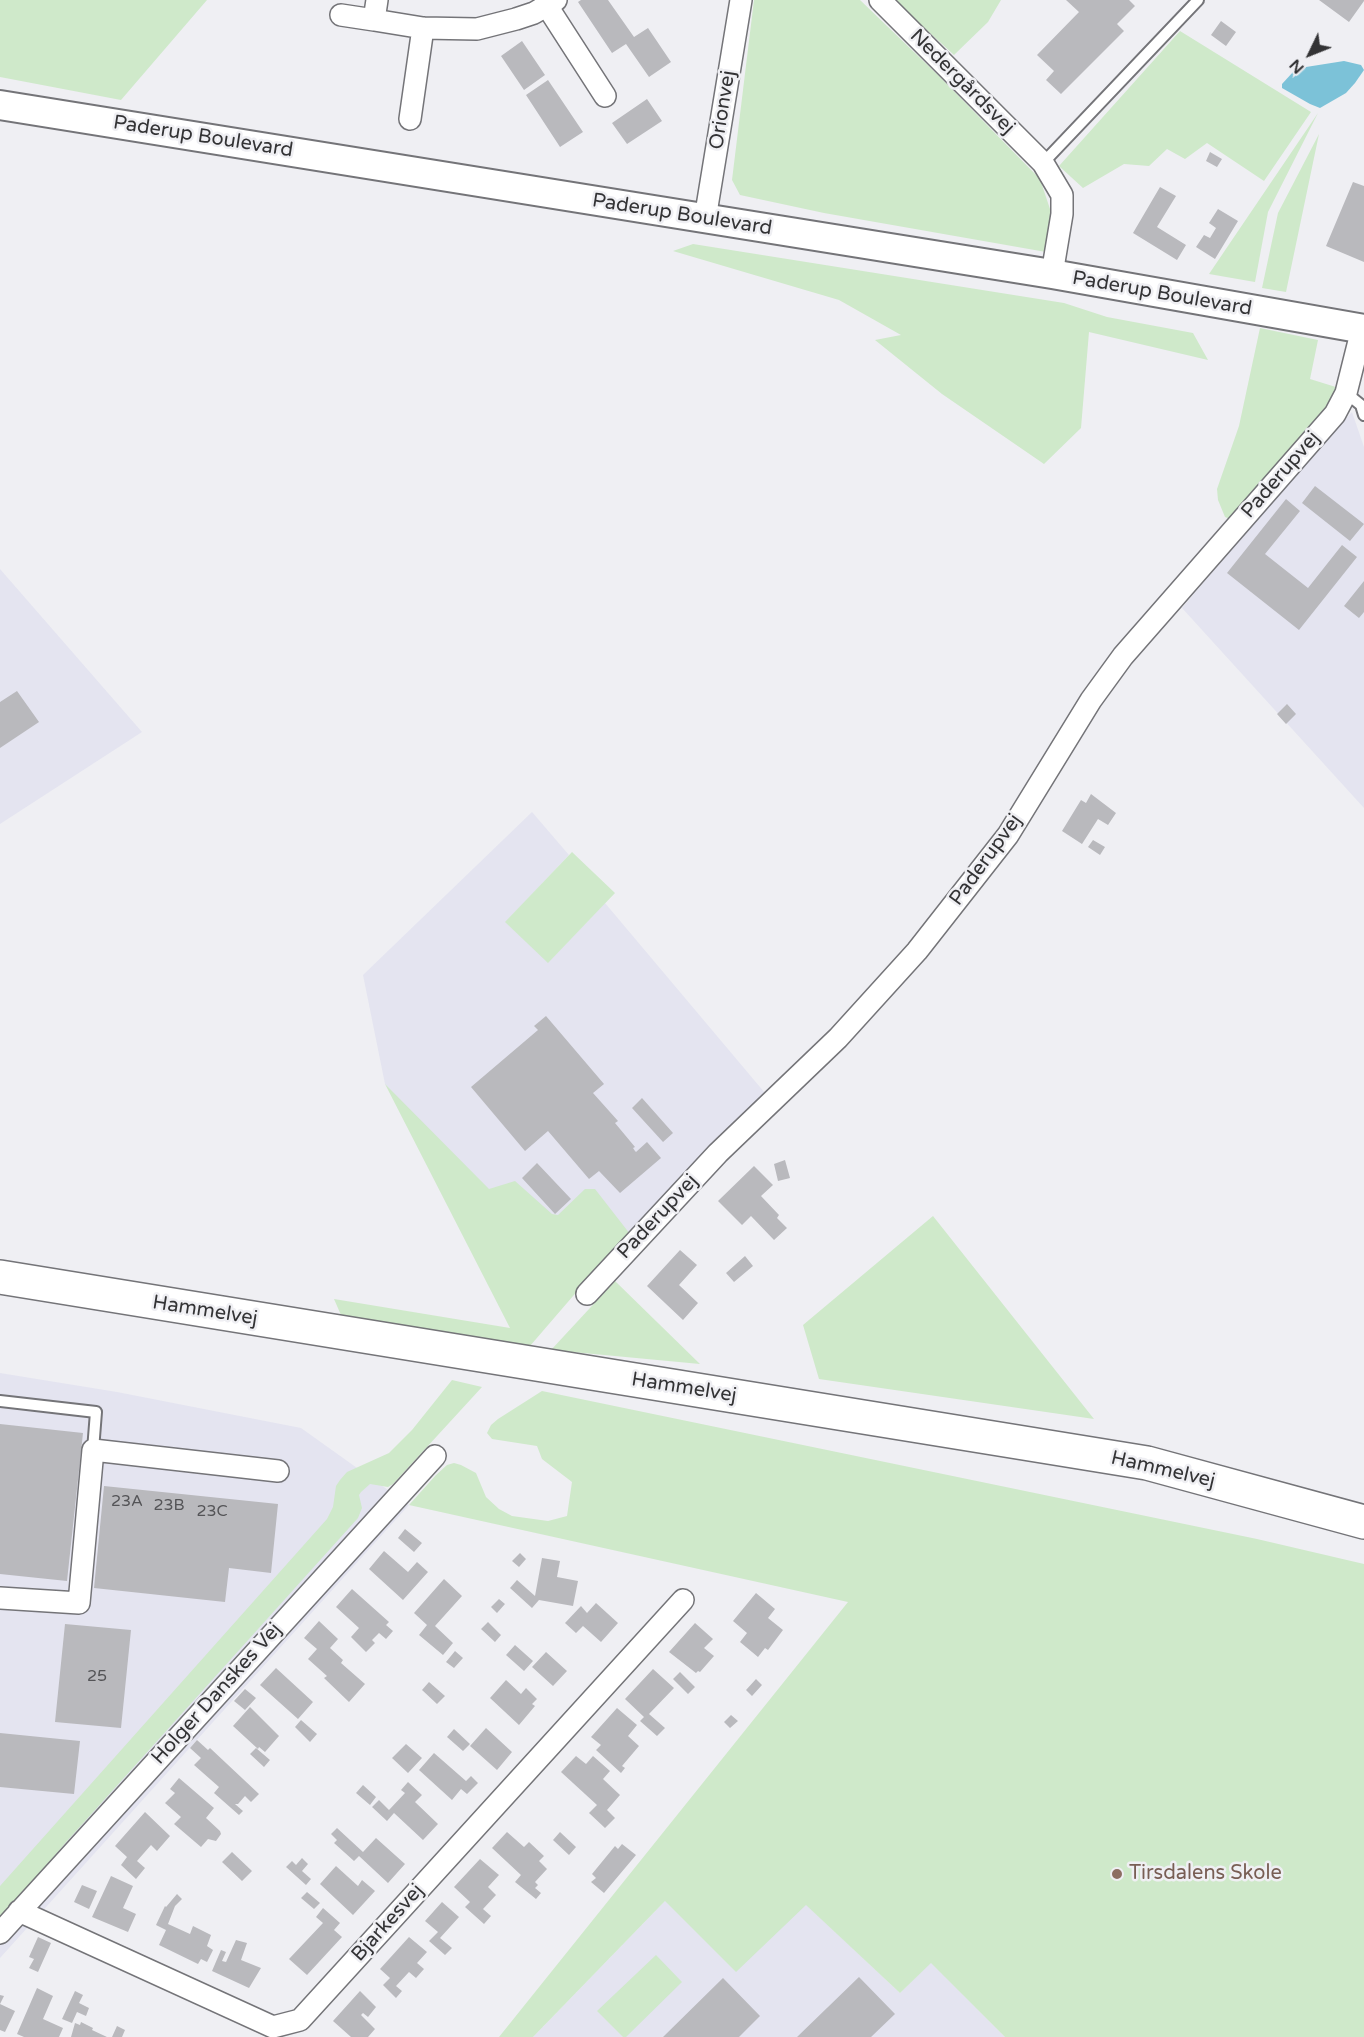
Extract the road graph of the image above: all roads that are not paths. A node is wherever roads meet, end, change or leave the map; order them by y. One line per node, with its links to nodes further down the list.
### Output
1 (741, 0): 12 (street, Orionvej)
2 (880, 0): 11 (street, Nedergårdsvej)
3 (1198, 0): 11 (lane)
4 (552, 3): 7 (street); 8 (street)
5 (375, 10): 6 (street); 7 (street)
6 (341, 15)
7 (423, 28): 10 (street)
8 (605, 96)
9 (0, 105): 12 (street, Paderup Boulevard)
10 (410, 119)
11 (1043, 163): 13 (street, Nedergårdsvej)
12 (705, 219): 13 (street, Paderup Boulevard)
13 (1052, 274): 14 (street, Paderup Boulevard)
14 (1363, 329): 15 (street, Paderupvej)
15 (1346, 393): 16 (lane); 18 (street, Paderupvej)
16 (1364, 415)
17 (0, 1277): 23 (highway, Hammelvej)
18 (587, 1294)
19 (0, 1401): 20 (lane)
20 (93, 1450): 22 (street); 24 (street)
21 (435, 1456): 26 (street, Holger Danskes Vej)
22 (279, 1471)
23 (1364, 1522)
24 (0, 1598)
25 (683, 1600): 26 (street, Bjarkesvej)
26 (19, 1911): 27 (street, Holger Danskes Vej)
27 (0, 1933)

